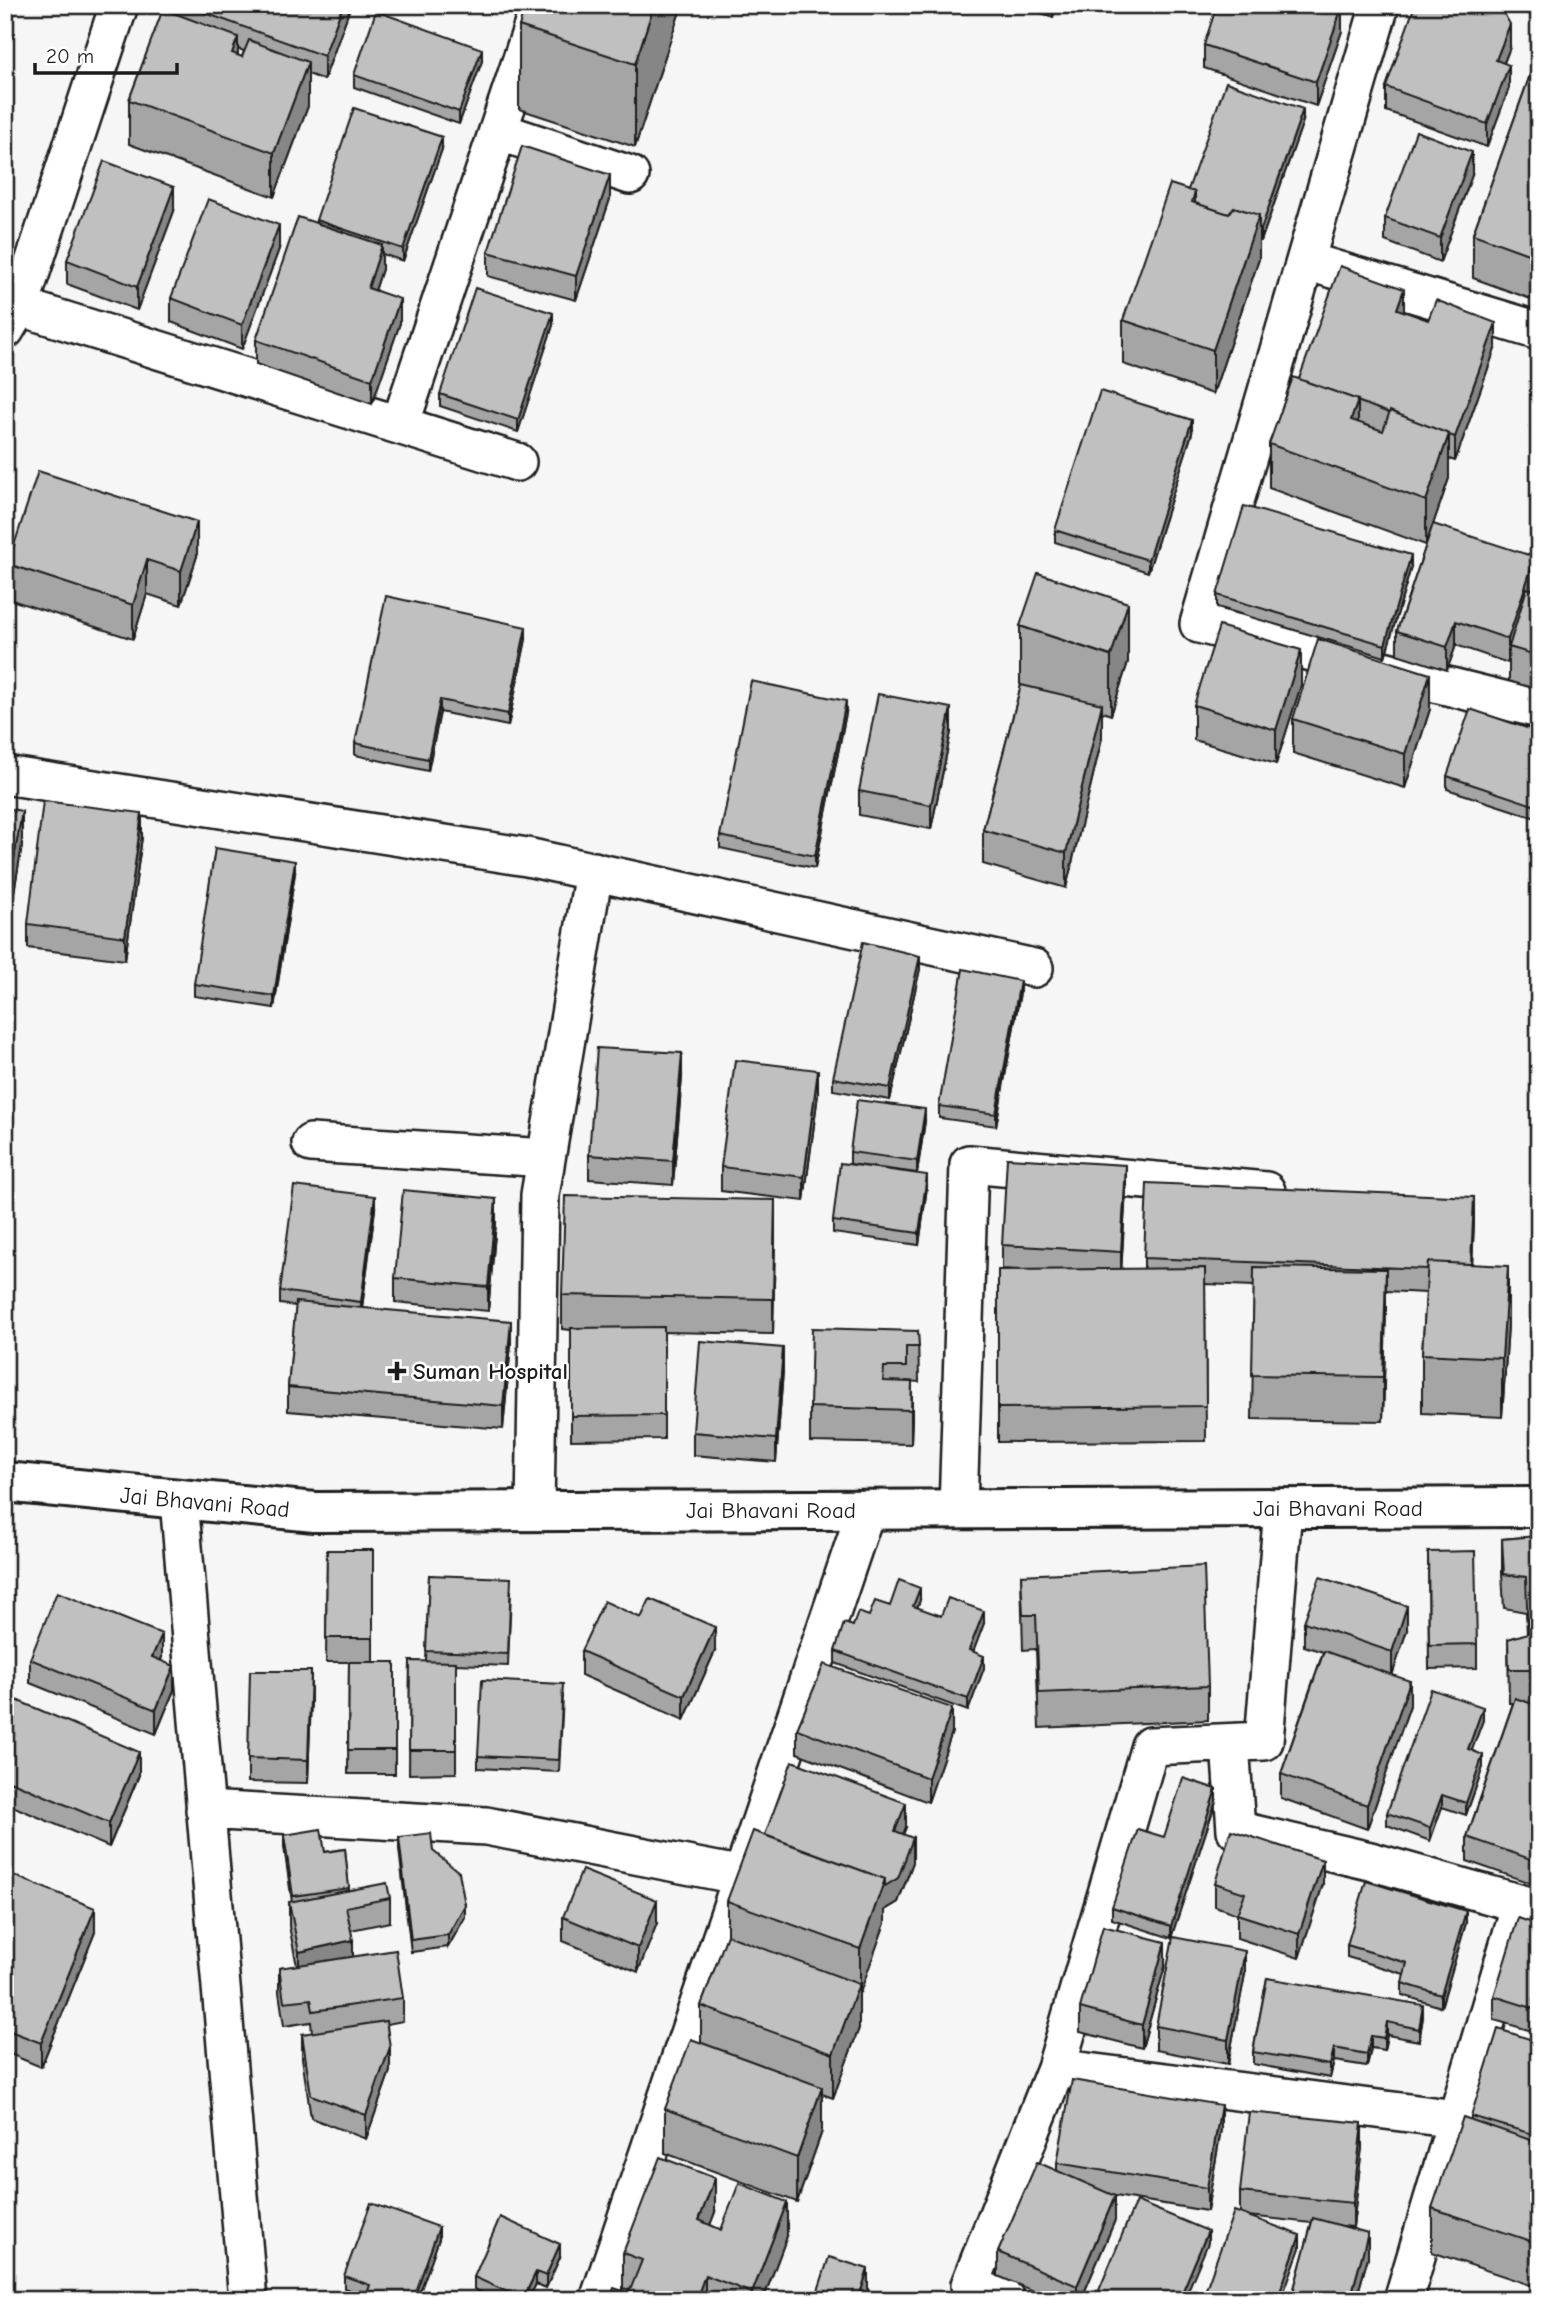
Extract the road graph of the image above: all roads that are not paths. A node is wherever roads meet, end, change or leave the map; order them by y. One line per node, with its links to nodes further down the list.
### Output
1 (119, 5): 7 (street)
2 (540, 5): 4 (street)
3 (1380, 5): 6 (street)
4 (498, 131): 5 (street); 9 (street)
5 (631, 175)
6 (1306, 261): 8 (street); 11 (street)
7 (10, 313): 9 (street)
8 (1539, 331)
9 (400, 425): 10 (street)
10 (517, 462)
11 (1539, 709)
12 (5, 775): 13 (street)
13 (594, 871): 14 (street); 16 (street)
14 (1034, 968)
15 (312, 1143): 16 (street)
16 (546, 1158): 18 (street)
17 (1303, 1194): 24 (street)
18 (540, 1195): 19 (street); 26 (street)
19 (580, 1198)
20 (5, 1482): 21 (street, Jai Bhavani Road)
21 (179, 1500): 26 (street, Jai Bhavani Road); 28 (street)
22 (1539, 1507): 23 (street, Jai Bhavani Road)
23 (1283, 1508): 24 (street, Jai Bhavani Road); 27 (street)
24 (958, 1509): 25 (street, Jai Bhavani Road)
25 (866, 1510): 26 (street, Jai Bhavani Road); 29 (street)
26 (535, 1511)
27 (1230, 1742): 30 (street); 31 (street)
28 (205, 1810): 29 (street); 33 (street)
29 (743, 1876): 34 (street)
30 (1530, 1907): 32 (street)
31 (1056, 2068): 32 (street); 35 (street)
32 (1456, 2119): 36 (street)
33 (248, 2300)
34 (599, 2300)
35 (1006, 2300)
36 (1403, 2300)

